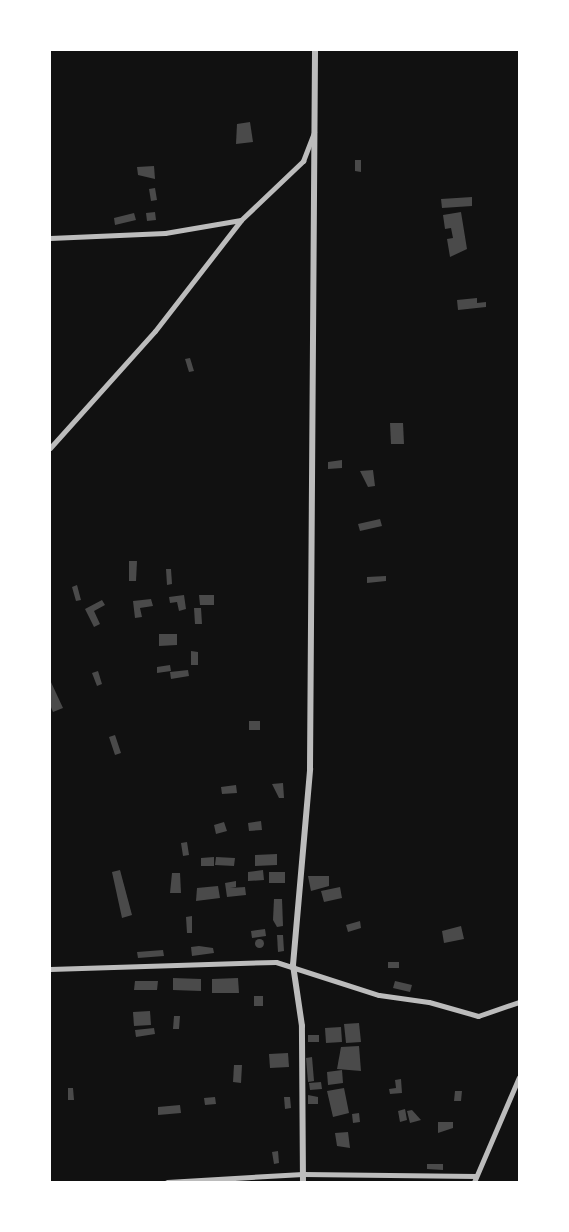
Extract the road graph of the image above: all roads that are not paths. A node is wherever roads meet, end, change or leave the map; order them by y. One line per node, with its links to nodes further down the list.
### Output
1 (315, 50): 2 (street)
2 (315, 130): 3 (street); 6 (street)
3 (241, 220): 4 (street); 5 (street)
4 (50, 238)
5 (50, 448)
6 (293, 965): 7 (street); 8 (street); 10 (street)
7 (50, 969)
8 (519, 1002)
9 (519, 1077): 11 (street)
10 (303, 1174): 11 (street); 12 (street); 13 (street)
11 (475, 1179)
12 (167, 1182)
13 (303, 1182)

